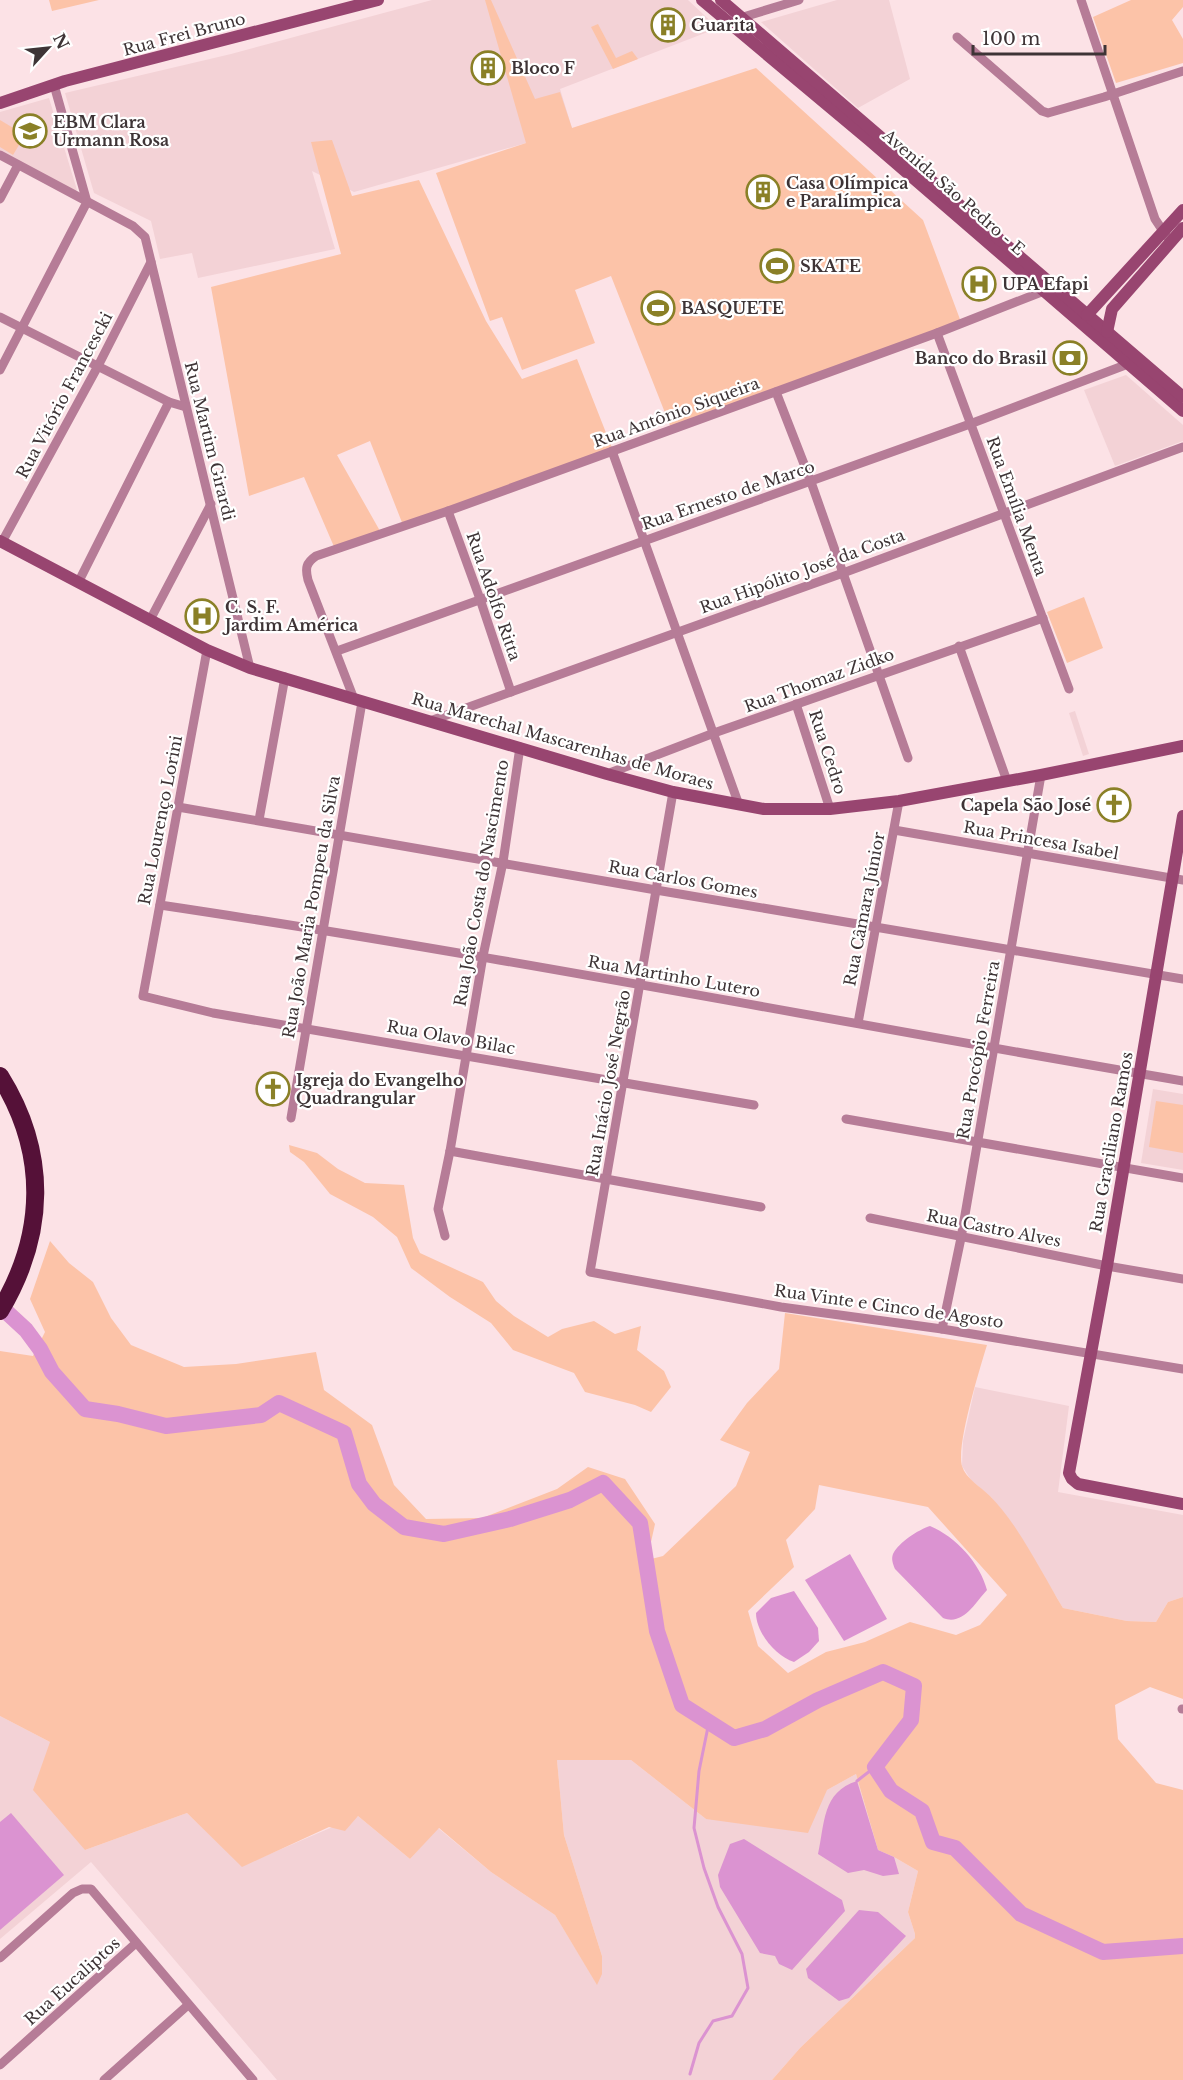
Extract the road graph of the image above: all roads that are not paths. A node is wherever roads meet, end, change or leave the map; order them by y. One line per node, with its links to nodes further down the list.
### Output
1 (378, 0): 9 (street, Rua Frei Bruno)
2 (702, 0): 20 (street, Avenida São Pedro - E)
3 (721, 0): 6 (street, Avenida São Pedro - E)
4 (799, 0): 6 (street)
5 (1081, 0): 10 (street)
6 (740, 18): 21 (street, Avenida São Pedro - E)
7 (957, 37): 10 (street)
8 (1183, 71): 10 (street)
9 (54, 85): 11 (street, Rua Frei Bruno); 15 (street)
10 (1113, 94): 18 (street)
11 (0, 103)
12 (0, 155): 13 (street)
13 (18, 165): 14 (street); 15 (street)
14 (0, 199)
15 (87, 202): 19 (street, Rua Martim Girardi); 23 (street)
16 (1183, 210): 18 (street)
17 (1183, 228): 18 (street)
18 (1167, 237): 21 (street); 24 (street)
19 (151, 262): 27 (street, Rua Vitório Francescki); 32 (street, Rua Martim Girardi)
20 (1044, 291): 25 (street, Rua Antônio Siqueira); 26 (street, Avenida São Pedro - E)
21 (1088, 315): 24 (street, Avenida São Pedro - E)
22 (0, 317): 23 (street)
23 (22, 329): 27 (street); 28 (street)
24 (1107, 332): 30 (street, Avenida São Pedro - E)
25 (937, 333): 29 (street, Rua Antônio Siqueira); 34 (street, Rua Emília Menta)
26 (1128, 364): 33 (street, Avenida São Pedro - E); 34 (street, Rua Ernesto de Marco)
27 (98, 366): 31 (street); 42 (street, Rua Vitório Francescki)
28 (0, 370)
29 (776, 392): 36 (street, Rua Antônio Siqueira); 37 (street)
30 (1183, 397)
31 (169, 402): 32 (street); 44 (street)
32 (186, 407): 38 (street, Rua Martim Girardi)
33 (1183, 411)
34 (970, 424): 37 (street, Rua Ernesto de Marco); 40 (street, Rua Emília Menta)
35 (1183, 447): 40 (street, Rua Hipólito José da Costa)
36 (612, 451): 39 (street, Rua Antônio Siqueira); 41 (street)
37 (811, 482): 41 (street, Rua Ernesto de Marco); 43 (street)
38 (211, 504): 47 (street); 52 (street, Rua Martim Girardi)
39 (448, 511): 45 (street, Rua Adolfo Ritta); 51 (street, Rua Antônio Siqueira)
40 (1005, 514): 43 (street, Rua Hipólito José da Costa); 46 (street, Rua Emília Menta)
41 (644, 540): 45 (street, Rua Ernesto de Marco); 48 (street)
42 (1, 542): 44 (street, Rua Marechal Mascarenhas de Moraes)
43 (843, 573): 48 (street, Rua Hipólito José da Costa); 53 (street)
44 (78, 583): 47 (street, Rua Marechal Mascarenhas de Moraes)
45 (480, 599): 51 (street, Rua Ernesto de Marco); 56 (street, Rua Adolfo Ritta)
46 (1043, 618): 49 (street, Rua Thomaz Zidko); 55 (street, Rua Emília Menta)
47 (150, 620): 50 (street, Rua Marechal Mascarenhas de Moraes)
48 (677, 632): 56 (street, Rua Hipólito José da Costa); 60 (street)
49 (959, 646): 53 (street, Rua Thomaz Zidko); 66 (street)
50 (207, 650): 52 (street, Rua Marechal Mascarenhas de Moraes); 70 (street, Rua Lourenço Lorini)
51 (337, 651): 57 (street)
52 (250, 668): 54 (street, Rua Marechal Mascarenhas de Moraes)
53 (878, 675): 58 (street, Rua Thomaz Zidko); 63 (street)
54 (285, 677): 57 (street, Rua Marechal Mascarenhas de Moraes); 73 (street)
55 (1069, 688)
56 (511, 692): 59 (street, Rua Hipólito José da Costa)
57 (358, 700): 59 (street, Rua Marechal Mascarenhas de Moraes); 75 (street, Rua João Maria Pompeu da Silva)
58 (796, 704): 60 (street, Rua Thomaz Zidko); 71 (street, Rua Cedro)
59 (430, 721): 62 (street, Rua Marechal Mascarenhas de Moraes)
60 (714, 733): 64 (street, Rua Thomaz Zidko); 69 (street)
61 (1183, 746): 65 (street, Rua Marechal Mascarenhas de Moraes)
62 (520, 747): 64 (street, Rua Marechal Mascarenhas de Moraes); 77 (street, Rua João Costa do Nascimento)
63 (908, 758)
64 (607, 774): 67 (street, Rua Marechal Mascarenhas de Moraes)
65 (1041, 775): 66 (street, Rua Marechal Mascarenhas de Moraes); 76 (street, Rua Procópio Ferreira)
66 (1007, 781): 68 (street, Rua Marechal Mascarenhas de Moraes)
67 (673, 792): 69 (street, Rua Marechal Mascarenhas de Moraes); 79 (street, Rua Inácio José Negrão)
68 (899, 801): 71 (street, Rua Marechal Mascarenhas de Moraes); 74 (street, Rua Câmara Júnior)
69 (740, 806): 71 (street, Rua Marechal Mascarenhas de Moraes)
70 (178, 807): 73 (street, Rua Carlos Gomes); 80 (street, Rua Lourenço Lorini)
71 (830, 809)
72 (1183, 816): 78 (street, Rua Graciliano Ramos)
73 (259, 820): 75 (street, Rua Carlos Gomes)
74 (894, 830): 76 (street, Rua Princesa Isabel); 81 (street, Rua Câmara Júnior)
75 (338, 835): 77 (street, Rua Carlos Gomes); 82 (street, Rua João Maria Pompeu da Silva)
76 (1027, 853): 78 (street, Rua Princesa Isabel); 83 (street, Rua Procópio Ferreira)
77 (503, 862): 79 (street, Rua Carlos Gomes); 84 (street, Rua João Costa do Nascimento)
78 (1178, 879): 85 (street, Rua Graciliano Ramos)
79 (656, 890): 81 (street, Rua Carlos Gomes); 87 (street, Rua Inácio José Negrão)
80 (160, 905): 82 (street, Rua Martinho Lutero); 88 (street, Rua Lourenço Lorini)
81 (875, 926): 83 (street, Rua Carlos Gomes); 89 (street, Rua Câmara Júnior)
82 (324, 930): 84 (street, Rua Martinho Lutero); 90 (street, Rua João Maria Pompeu da Silva)
83 (1011, 950): 85 (street, Rua Carlos Gomes); 91 (street, Rua Procópio Ferreira)
84 (483, 956): 87 (street, Rua Martinho Lutero); 92 (street, Rua João Costa do Nascimento)
85 (1156, 975): 86 (street, Rua Carlos Gomes); 93 (street, Rua Graciliano Ramos)
86 (1183, 979)
87 (640, 986): 89 (street, Rua Martinho Lutero); 96 (street, Rua Inácio José Negrão)
88 (143, 996): 90 (street, Rua Olavo Bilac)
89 (858, 1023): 91 (street, Rua Martinho Lutero)
90 (306, 1028): 92 (street, Rua Olavo Bilac); 98 (street, Rua João Maria Pompeu da Silva)
91 (994, 1049): 93 (street, Rua Martinho Lutero); 100 (street, Rua Procópio Ferreira)
92 (467, 1055): 96 (street, Rua Olavo Bilac); 101 (street, Rua João Costa do Nascimento)
93 (1140, 1073): 95 (street, Rua Martinho Lutero); 102 (street, Rua Graciliano Ramos)
94 (0, 1076): 112 (highway)
95 (1183, 1081)
96 (622, 1083): 97 (street, Rua Olavo Bilac); 104 (street, Rua Inácio José Negrão)
97 (754, 1105)
98 (291, 1118)
99 (846, 1119): 100 (street)
100 (978, 1142): 102 (street); 108 (street, Rua Procópio Ferreira)
101 (450, 1151): 104 (street); 107 (street, Rua João Costa do Nascimento)
102 (1124, 1168): 103 (street); 109 (street, Rua Graciliano Ramos)
103 (1183, 1178)
104 (606, 1179): 105 (street); 110 (street, Rua Inácio José Negrão)
105 (761, 1207)
106 (870, 1218): 108 (street, Rua Castro Alves)
107 (445, 1236)
108 (961, 1238): 109 (street, Rua Castro Alves); 113 (street, Rua Procópio Ferreira)
109 (1107, 1266): 111 (street, Rua Castro Alves); 114 (street, Rua Graciliano Ramos)
110 (590, 1272): 113 (street, Rua Vinte e Cinco de Agosto)
111 (1183, 1279)
112 (0, 1311)
113 (942, 1329): 114 (street, Rua Vinte e Cinco de Agosto)
114 (1091, 1353): 115 (street, Rua Vinte e Cinco de Agosto); 116 (street, Rua Graciliano Ramos)
115 (1183, 1370)
116 (1183, 1504)
117 (136, 1943): 118 (street); 119 (street); 120 (street, Rua Eucaliptos)
118 (0, 1958)
119 (188, 2005): 121 (street); 122 (street)
120 (0, 2065)
121 (250, 2079)
122 (104, 2080)

